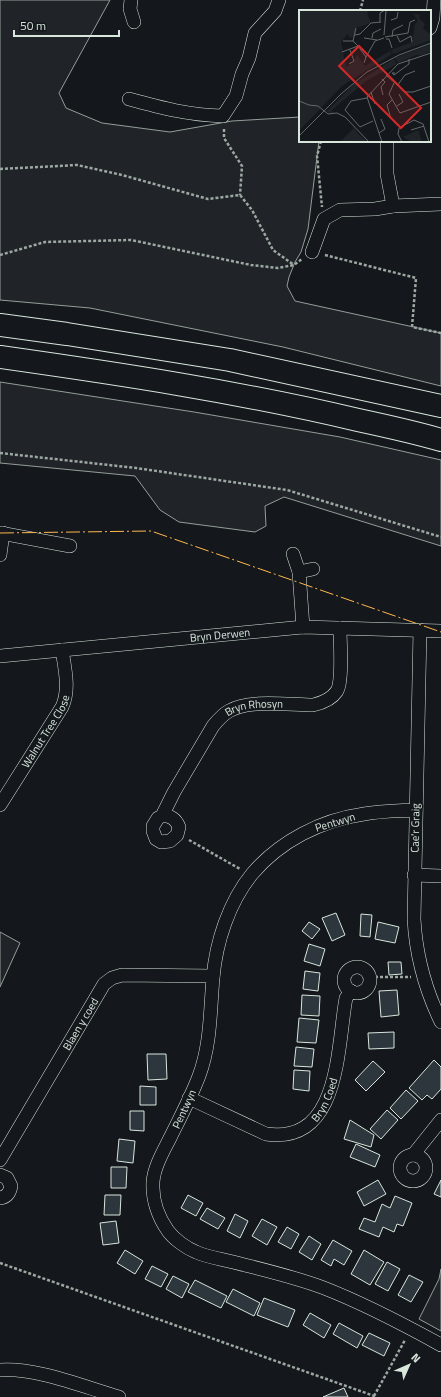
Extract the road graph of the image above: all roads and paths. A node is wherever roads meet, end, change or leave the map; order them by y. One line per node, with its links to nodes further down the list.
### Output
1 (131, 0): 6 (street)
2 (279, 0): 9 (street)
3 (363, 0): 5 (path)
4 (434, 0): 7 (street)
5 (360, 10)
6 (134, 22)
7 (431, 25)
8 (129, 99): 9 (street)
9 (223, 116): 13 (path)
10 (321, 142): 16 (path)
11 (387, 142): 15 (street)
12 (0, 169): 13 (path)
13 (240, 195): 19 (path)
14 (441, 204): 15 (street)
15 (393, 206): 16 (street)
16 (324, 219): 17 (street)
17 (312, 252): 19 (path); 21 (path)
18 (0, 255): 19 (path)
19 (294, 265)
20 (0, 325): 23 (highway)
21 (441, 333)
22 (0, 357): 24 (highway)
23 (441, 406)
24 (441, 440)
25 (0, 452): 27 (path)
26 (2, 533): 28 (street); 30 (street)
27 (441, 537)
28 (70, 546)
29 (293, 554): 32 (street)
30 (0, 555)
31 (313, 569): 32 (street)
32 (298, 572): 33 (street)
33 (303, 628): 34 (street, Bryn Derwen); 37 (street, Bryn Derwen)
34 (340, 628): 35 (street, Bryn Derwen); 41 (street, Bryn Rhosyn)
35 (420, 630): 36 (street, Bryn Derwen); 40 (street, Cae'r Graig)
36 (441, 631)
37 (62, 650): 38 (street, Bryn Derwen); 39 (street, Walnut Tree Close)
38 (0, 656)
39 (0, 805)
40 (416, 810): 43 (street, Cae'r Graig); 44 (street, Pentwyn)
41 (162, 816): 42 (street); 42 (street, Bryn Rhosyn)
42 (178, 833): 44 (path)
43 (414, 875): 45 (street); 47 (street, Cae'r Graig)
44 (251, 876): 46 (street, Pentwyn)
45 (441, 876)
46 (213, 976): 51 (street, Pentwyn); 54 (street, Blaen y coed)
47 (423, 976): 48 (path); 50 (street, Cae'r Graig)
48 (370, 977): 49 (street); 49 (street)
49 (351, 991): 51 (street, Bryn Coed)
50 (441, 1022)
51 (190, 1098): 58 (street, Pentwyn)
52 (441, 1120): 53 (street)
53 (413, 1155)
54 (0, 1160)
55 (0, 1175): 56 (street)
56 (0, 1198)
57 (0, 1263): 61 (path)
58 (411, 1329): 59 (street, Pentwyn); 61 (path)
59 (441, 1345)
60 (0, 1370): 62 (street)
61 (376, 1396)
62 (118, 1397)

